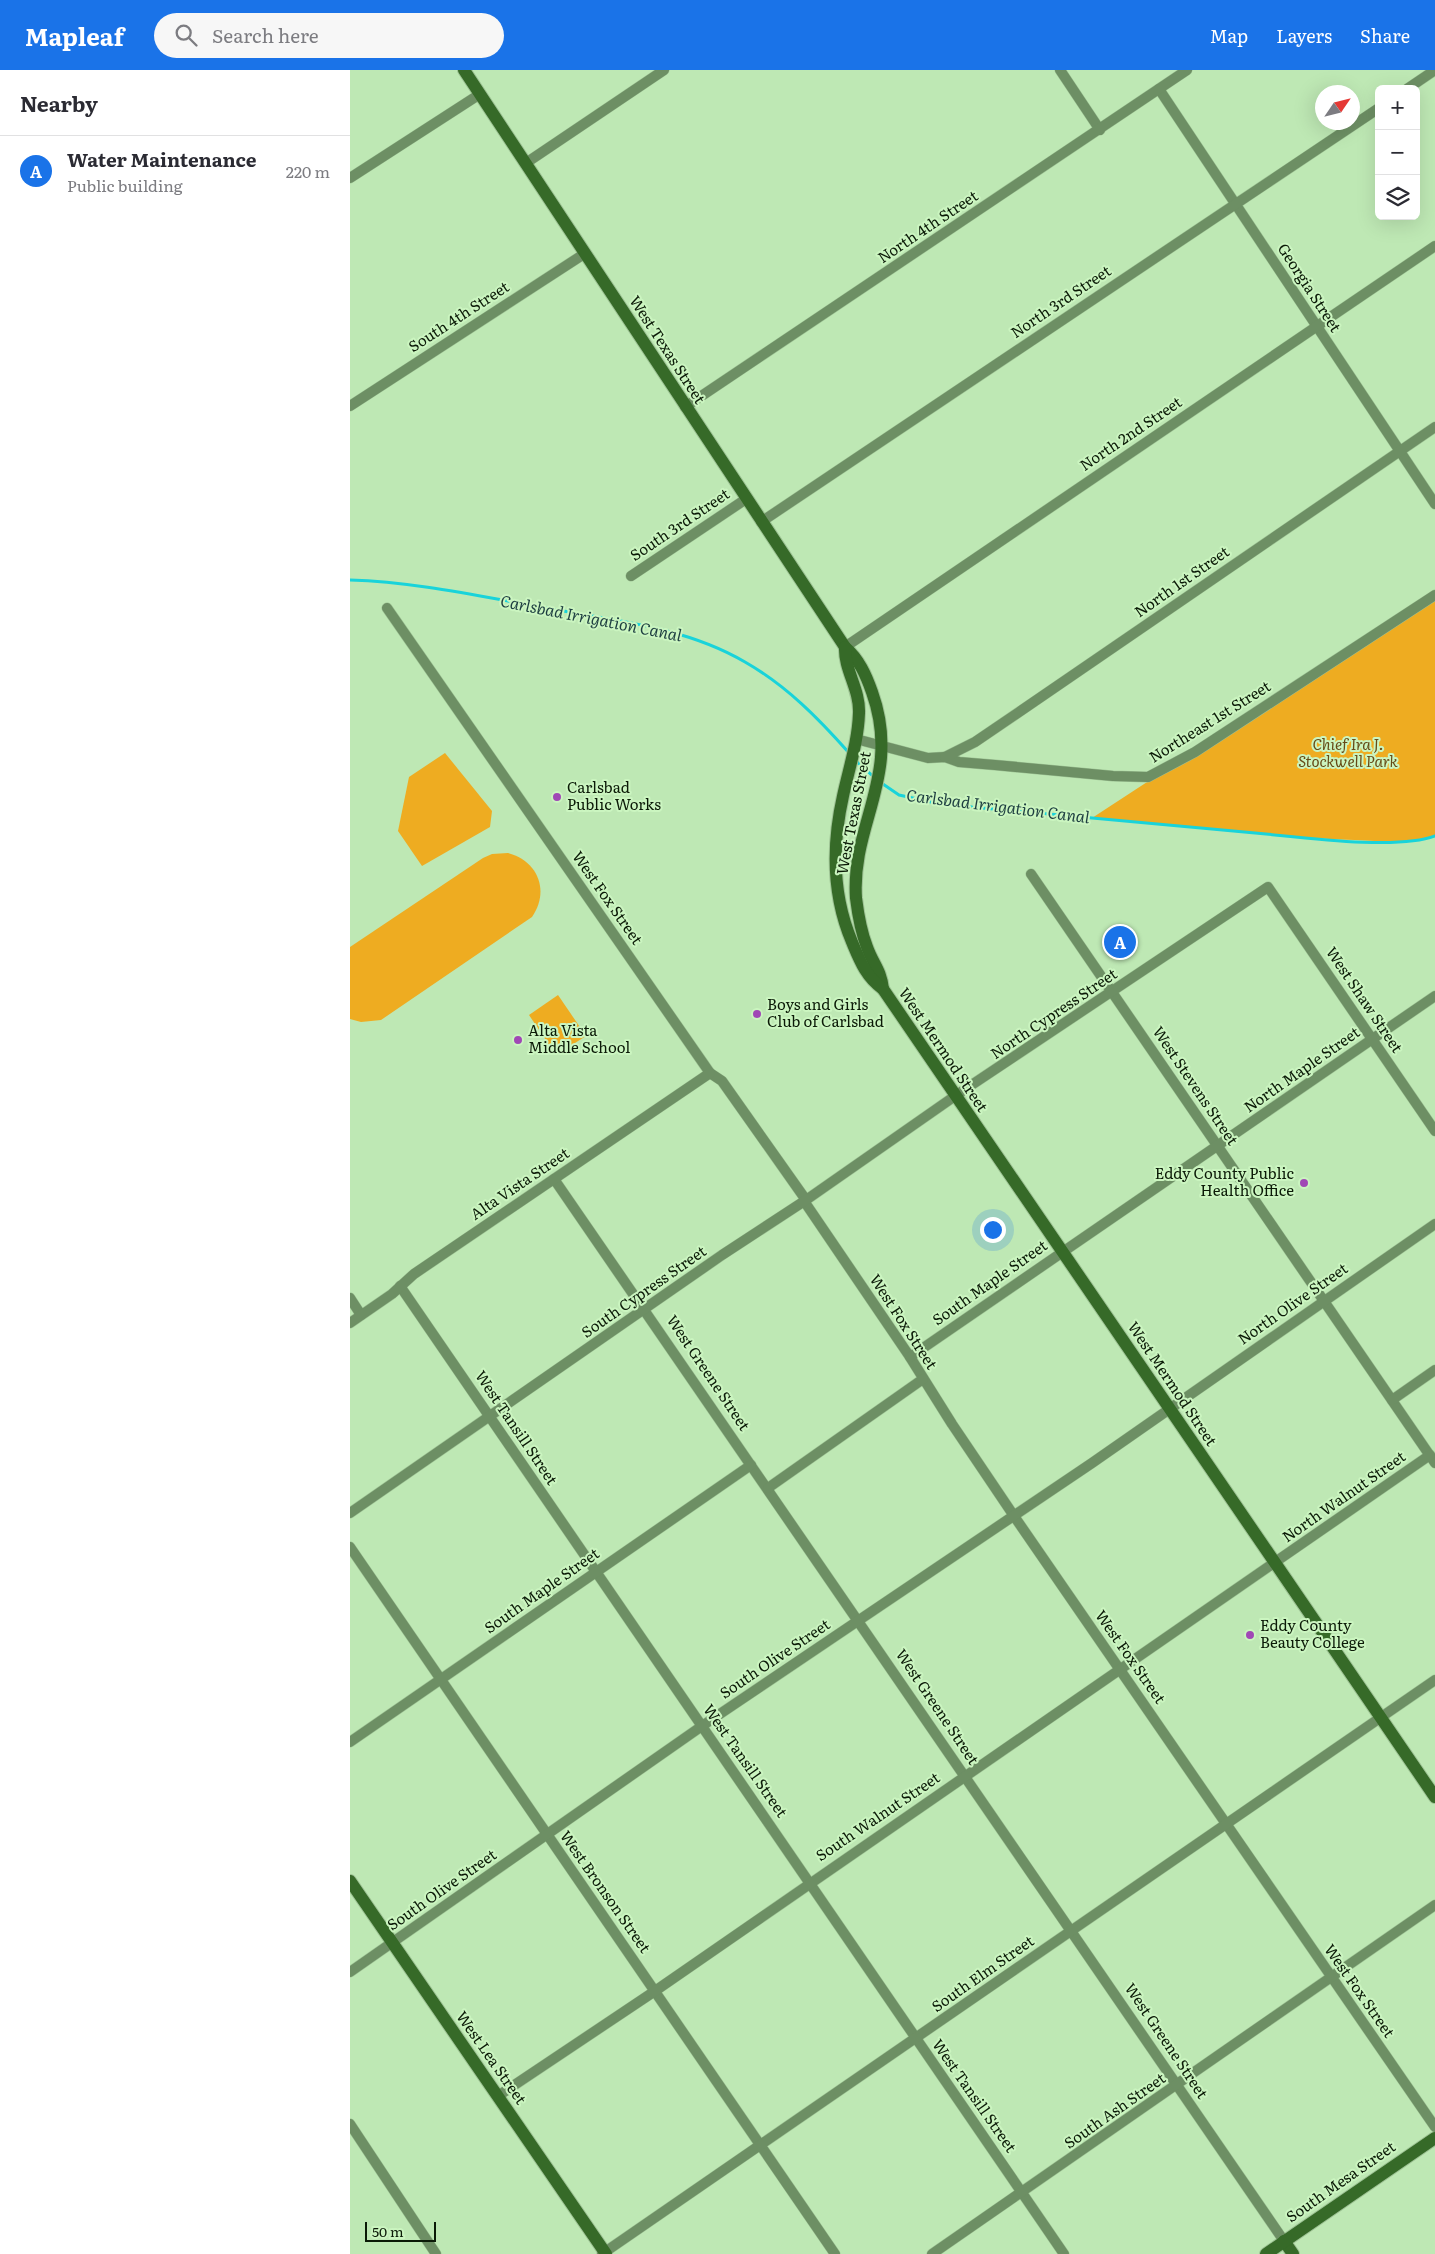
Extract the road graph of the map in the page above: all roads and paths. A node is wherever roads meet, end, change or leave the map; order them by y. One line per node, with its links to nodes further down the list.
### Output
1 (464, 70): 8 (street, West Texas Street)
2 (664, 70): 11 (street)
3 (1060, 70): 10 (street)
4 (1187, 70): 7 (street, North 4th Street)
5 (1435, 70): 6 (street)
6 (1413, 85)
7 (1159, 89): 10 (street, North 4th Street); 13 (street, Georgia Street)
8 (480, 94): 11 (street, West Texas Street); 12 (street)
9 (1375, 111): 13 (street, North 3rd Street)
10 (1100, 130): 18 (street, North 4th Street)
11 (526, 163): 15 (street, West Texas Street)
12 (350, 178)
13 (1235, 202): 16 (street, Georgia Street); 23 (street, North 3rd Street)
14 (1435, 246): 16 (street, North 2nd Street)
15 (584, 254): 17 (street, South 4th Street); 18 (street, West Texas Street)
16 (1316, 327): 20 (street, Georgia Street); 27 (street, North 2nd Street)
17 (350, 406)
18 (686, 408): 21 (street, West Texas Street)
19 (1435, 428): 20 (street, North 1st Street)
20 (1400, 452): 22 (street, Georgia Street); 30 (street, North 1st Street)
21 (746, 499): 23 (street, West Texas Street); 24 (street, South 3rd Street)
22 (1435, 504)
23 (761, 522): 27 (street, West Texas Street)
24 (631, 576)
25 (1435, 595): 30 (street, Northeast 1st Street)
26 (387, 608): 37 (street, West Fox Street)
27 (845, 647): 28 (street, West Texas Street); 29 (street, West Texas Street)
28 (856, 739): 29 (street, Northeast 1st Street); 33 (street, West Texas Street)
29 (882, 752): 30 (street, Northeast 1st Street); 33 (street, West Texas Street)
30 (945, 757)
31 (1031, 874): 34 (street, West Stevens Street)
32 (1268, 887): 34 (street, North Cypress Street); 36 (street, West Shaw Street)
33 (883, 989): 38 (street, West Mermod Street)
34 (1113, 992): 38 (street, North Cypress Street); 40 (street, West Stevens Street)
35 (1435, 996): 36 (street, North Maple Street)
36 (1373, 1040): 39 (street, West Shaw Street); 40 (street, North Maple Street)
37 (710, 1073): 41 (street, Alta Vista Street); 42 (street, West Fox Street)
38 (955, 1096): 42 (street, South Cypress Street); 44 (street, West Mermod Street)
39 (1435, 1131)
40 (1218, 1146): 44 (street, North Maple Street); 47 (street, West Stevens Street)
41 (554, 1179): 45 (street, Alta Vista Street); 48 (street, West Greene Street)
42 (805, 1201): 48 (street, South Cypress Street); 51 (street, West Fox Street)
43 (1435, 1224): 47 (street, North Olive Street)
44 (1062, 1252): 51 (street, South Maple Street); 55 (street, West Mermod Street)
45 (400, 1286): 49 (street, Alta Vista Street); 56 (street, West Tansill Street)
46 (350, 1298): 49 (street)
47 (1323, 1301): 54 (street, West Stevens Street); 55 (street, North Olive Street)
48 (644, 1309): 56 (street, South Cypress Street); 58 (street, West Greene Street)
49 (361, 1315): 50 (street, Alta Vista Street)
50 (350, 1323)
51 (910, 1357): 53 (street, West Fox Street)
52 (1435, 1370): 54 (street)
53 (923, 1379): 59 (street); 61 (street, West Fox Street)
54 (1392, 1400): 57 (street, West Stevens Street)
55 (1170, 1408): 61 (street, South Olive Street); 63 (street, West Mermod Street)
56 (490, 1416): 60 (street, South Cypress Street); 64 (street, West Tansill Street)
57 (1432, 1459): 63 (street, North Walnut Street)
58 (752, 1465): 59 (street, West Greene Street); 64 (street, South Maple Street)
59 (768, 1488): 65 (street, West Greene Street)
60 (350, 1513)
61 (1014, 1516): 65 (street, South Olive Street); 66 (street, West Fox Street)
62 (350, 1547): 67 (street, West Bronson Street)
63 (1275, 1563): 66 (street, South Walnut Street); 69 (street, West Mermod Street)
64 (596, 1572): 67 (street, South Maple Street); 70 (street, West Tansill Street)
65 (858, 1621): 70 (street, South Olive Street); 72 (street, West Greene Street)
66 (1120, 1669): 72 (street, South Walnut Street); 74 (street, West Fox Street)
67 (440, 1679): 71 (street, South Maple Street); 75 (street, West Bronson Street)
68 (1435, 1680): 69 (street, South Elm Street)
69 (1380, 1718): 73 (street, West Mermod Street); 74 (street, South Elm Street)
70 (702, 1726): 75 (street, South Olive Street); 77 (street, West Tansill Street)
71 (350, 1742)
72 (964, 1776): 77 (street, South Walnut Street); 79 (street, West Greene Street)
73 (1435, 1796)
74 (1228, 1825): 79 (street, South Elm Street); 82 (street, West Fox Street)
75 (547, 1835): 80 (street, South Olive Street); 83 (street, West Bronson Street)
76 (350, 1881): 80 (street, West Lea Street)
77 (810, 1882): 83 (street, South Walnut Street); 84 (street, West Tansill Street)
78 (1435, 1905): 82 (street, South Ash Street)
79 (1072, 1931): 84 (street, South Elm Street); 85 (street, West Greene Street)
80 (392, 1942): 81 (street, South Olive Street); 86 (street, West Lea Street)
81 (350, 1972)
82 (1332, 1977): 85 (street, South Ash Street); 88 (street, West Fox Street)
83 (655, 1991): 86 (street, South Walnut Street); 90 (street, West Bronson Street)
84 (916, 2038): 90 (street, South Elm Street); 91 (street, West Tansill Street)
85 (1177, 2086): 91 (street, South Ash Street); 92 (street, West Greene Street)
86 (498, 2096): 93 (street, West Lea Street)
87 (350, 2124): 94 (street)
88 (1435, 2127)
89 (1435, 2138): 92 (street, South Mesa Street)
90 (760, 2145): 93 (street, South Elm Street); 95 (street, West Bronson Street)
91 (1022, 2193): 96 (street, South Ash Street); 97 (street, West Tansill Street)
92 (1284, 2241): 98 (street, South Mesa Street); 99 (street, West Greene Street)
93 (604, 2253)
94 (436, 2254)
95 (835, 2254)
96 (932, 2254)
97 (1064, 2254)
98 (1266, 2254)
99 (1293, 2254)

